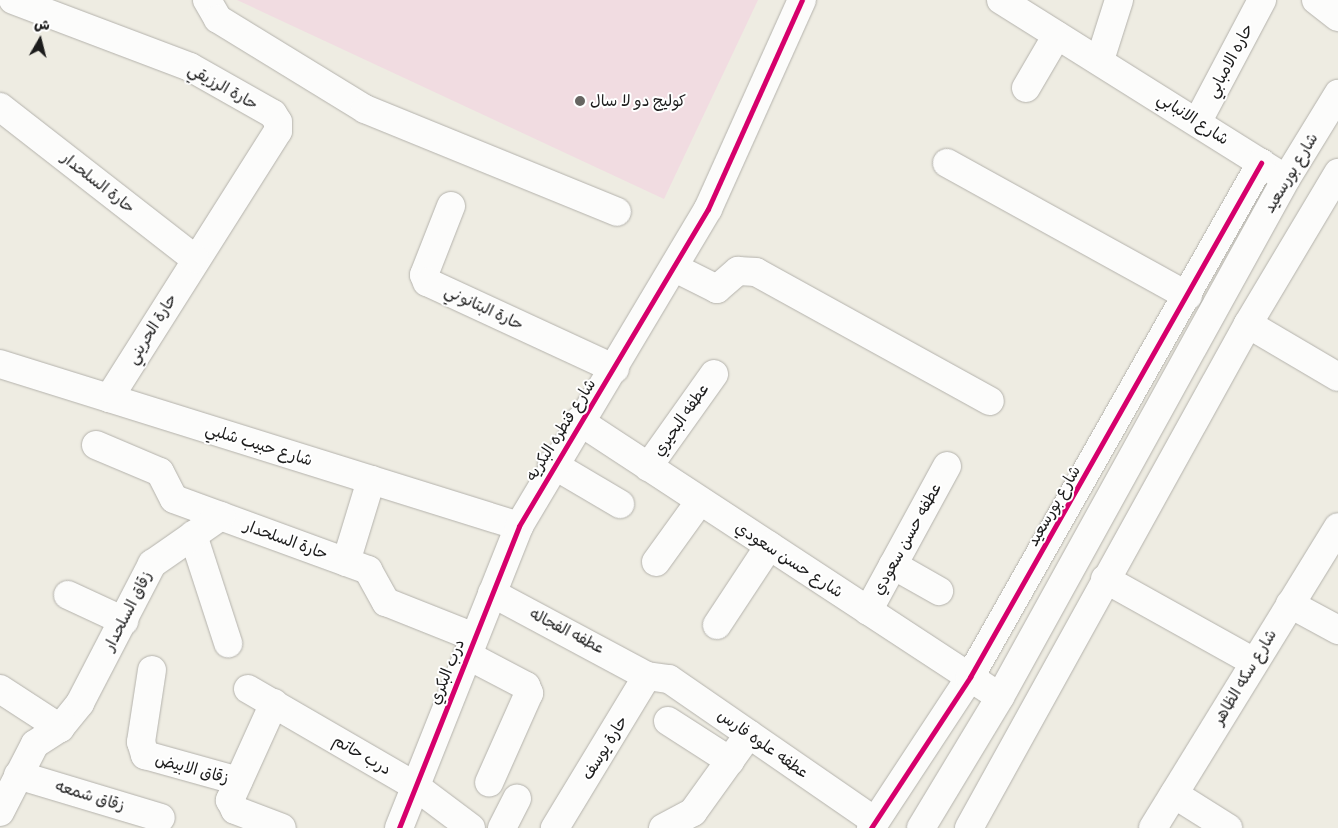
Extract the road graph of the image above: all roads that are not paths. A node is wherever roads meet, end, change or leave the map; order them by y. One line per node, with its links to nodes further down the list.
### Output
1 (13, 0): 21 (street, حارة الرزيقي)
2 (207, 0): 20 (street)
3 (802, 0): 22 (street, شارع قنطره البكريه)
4 (1001, 0): 9 (street, شارع الانبابي)
5 (1119, 0): 10 (street)
6 (1262, 0): 14 (street, حاره الامبابي)
7 (1316, 0): 8 (street)
8 (1338, 17)
9 (1058, 35): 10 (street, شارع الانبابي); 11 (street)
10 (1100, 60): 14 (street, شارع الانبابي)
11 (1026, 88)
12 (1338, 94): 18 (street, شارع بورسعيد)
13 (0, 107): 21 (street, حارة السلحدار)
14 (1198, 122): 15 (street, شارع الانبابي)
15 (1261, 162): 18 (street, شارع الانبابي); 23 (street, شارع بورسعيد)
16 (947, 163): 23 (street)
17 (1338, 173): 24 (street)
18 (1286, 179): 64 (street, شارع بورسعيد)
19 (452, 206): 26 (street, حارة البتانوني)
20 (617, 212)
21 (195, 259): 29 (street, حارة الحريني)
22 (675, 268): 26 (street, شارع قنطره البكريه); 30 (street)
23 (1188, 296): 61 (street, شارع بورسعيد)
24 (1248, 324): 28 (street); 47 (street)
25 (0, 364): 29 (street, شارع حبيب شلبي)
26 (614, 369): 31 (street, شارع قنطره البكريه)
27 (714, 374): 35 (street, عطفه البحيري)
28 (1338, 377)
29 (109, 398): 36 (street, شارع حبيب شلبي)
30 (990, 401)
31 (579, 421): 33 (street, شارع قنطره البكريه); 35 (street, شارع حسن سعودي)
32 (96, 445): 39 (street, حارة السلحدار)
33 (552, 464): 38 (street); 40 (street, شارع قنطره البكريه)
34 (947, 466): 46 (street, عطفه حسن سعودي)
35 (648, 467): 37 (street, شارع حسن سعودي)
36 (371, 480): 40 (street, شارع حبيب شلبي); 44 (street)
37 (700, 501): 43 (street, شارع حسن سعودي); 45 (street)
38 (620, 504)
39 (221, 516): 42 (street, زقاق السلحدار); 44 (street, حارة السلحدار)
40 (518, 526): 49 (street, درب البكري)
41 (1338, 528): 51 (street, شارع سكه الظاهر)
42 (193, 535): 53 (street, زقاق السلحدار); 56 (street)
43 (769, 546): 52 (street, شارع حسن سعودي); 54 (street)
44 (346, 562): 57 (street, حارة السلحدار)
45 (656, 562)
46 (893, 565): 48 (street); 52 (street, عطفه حسن سعودي)
47 (1105, 579): 58 (street); 86 (street)
48 (939, 591)
49 (492, 593): 57 (street, درب البكري); 60 (street, عطفه الفجاله)
50 (68, 594): 53 (street)
51 (1290, 604): 55 (street); 58 (street, شارع سكه الظاهر)
52 (868, 611): 61 (street, شارع حسن سعودي)
53 (124, 621): 67 (street, زقاق السلحدار)
54 (718, 624)
55 (1338, 630)
56 (228, 643)
57 (470, 646): 72 (street, حارة السلحدار); 73 (street, درب البكري)
58 (1254, 662): 74 (street, شارع سكه الظاهر)
59 (152, 670): 71 (street, زقاق الابيض)
60 (644, 673): 68 (street, عطفه علوه فارس); 83 (street, حارة يوسف)
61 (970, 677): 64 (street, شارع حسن سعودي); 78 (street, شارع بورسعيد)
62 (248, 689): 65 (street, درب حاتم)
63 (0, 690): 67 (street)
64 (1000, 697): 85 (street, شارع بورسعيد)
65 (274, 703): 71 (street); 73 (street, درب حاتم)
66 (668, 721): 69 (street)
67 (60, 728): 70 (street, زقاق السلحدار)
68 (749, 734): 69 (street); 78 (street, عطفه علوه فارس)
69 (730, 762): 84 (street)
70 (18, 775): 76 (street, زقاق السلحدار); 77 (street, زقاق شمعه)
71 (238, 781): 79 (street)
72 (490, 783)
73 (415, 786): 80 (street, درب البكري); 81 (street, درب حاتم)
74 (1174, 794): 87 (street, شارع سكه الظاهر); 88 (street)
75 (517, 799): 82 (street)
76 (0, 812)
77 (161, 818)
78 (873, 825)
79 (282, 828)
80 (399, 828)
81 (471, 828)
82 (502, 828)
83 (555, 828)
84 (663, 828)
85 (922, 828)
86 (969, 828)
87 (1153, 828)
88 (1228, 828)

